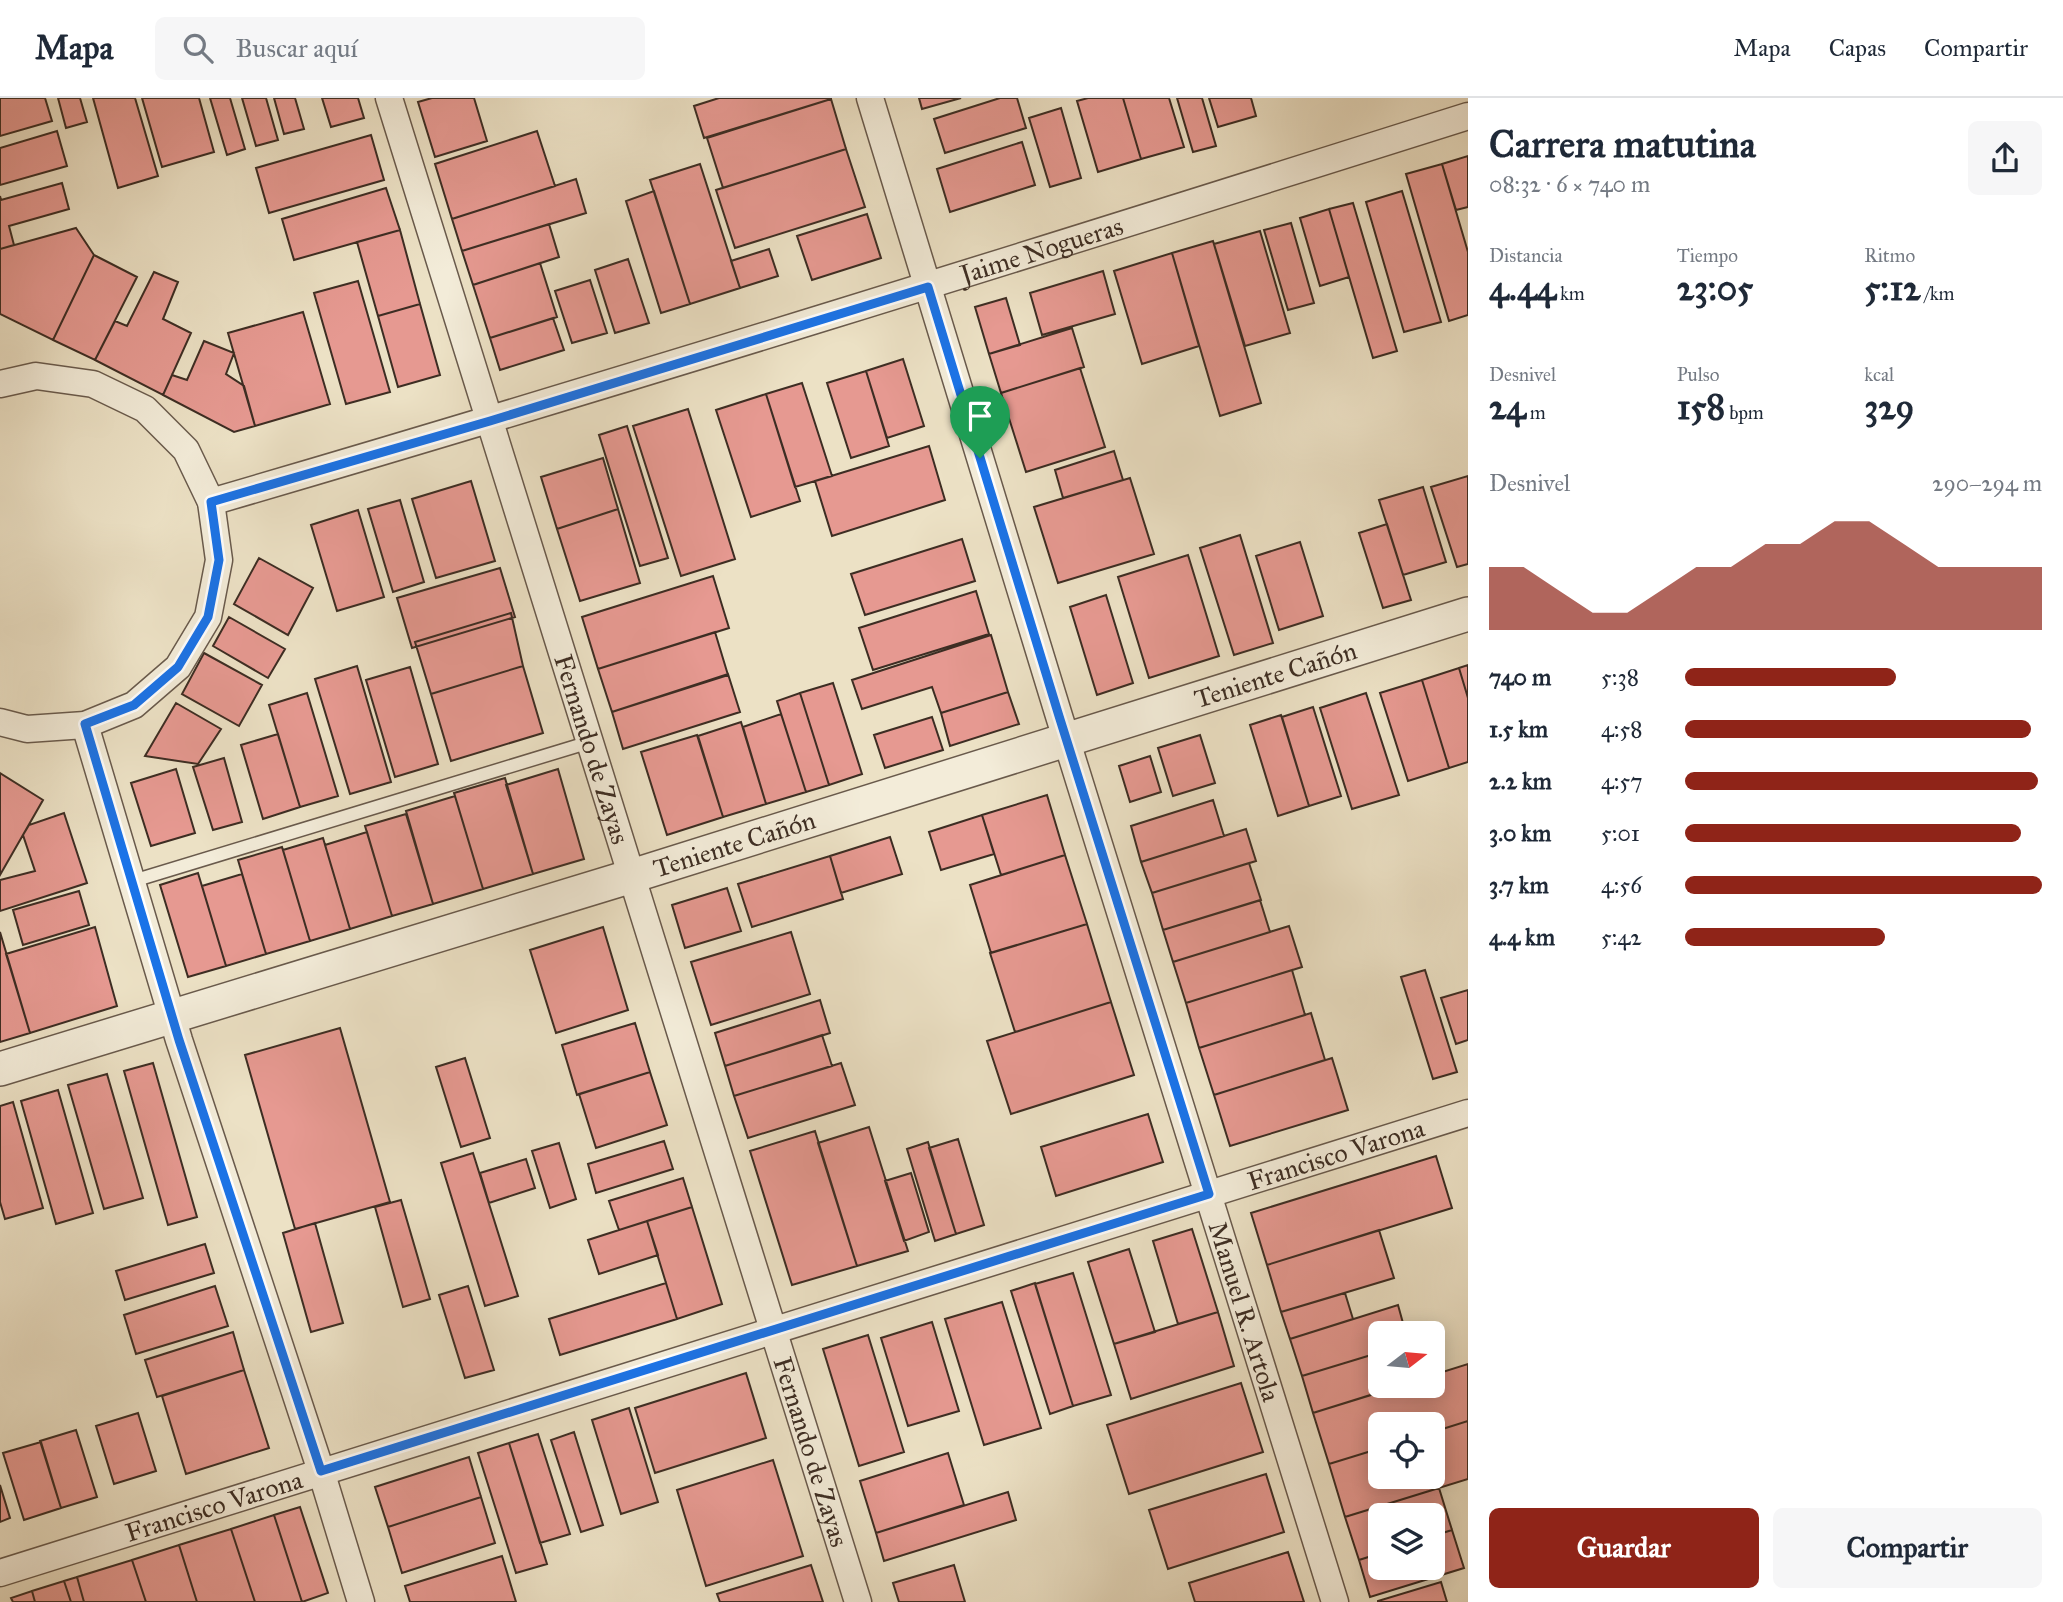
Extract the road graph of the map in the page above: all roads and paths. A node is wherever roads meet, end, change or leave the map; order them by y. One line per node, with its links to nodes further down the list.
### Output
1 (389, 98): 6 (street, Fernando de Zayas)
2 (870, 98): 4 (street, Manuel R. Artola)
3 (1468, 116): 4 (street, Jaime Nogueras)
4 (928, 287): 6 (street, Jaime Nogueras); 11 (street, Manuel R. Artola)
5 (0, 384): 7 (street)
6 (490, 421): 7 (street, Jaime Nogueras); 12 (street, Fernando de Zayas)
7 (211, 502): 10 (street)
8 (1468, 614): 11 (street, Teniente Cañón)
9 (0, 722): 10 (street)
10 (85, 724): 14 (street)
11 (1066, 738): 13 (street, Teniente Cañón); 18 (street, Manuel R. Artola)
12 (590, 742): 13 (street, Fernando de Zayas); 14 (lane)
13 (632, 876): 15 (street, Teniente Cañón); 19 (street, Fernando de Zayas)
14 (133, 881): 15 (street)
15 (172, 1016): 16 (street, Teniente Cañón); 20 (street)
16 (0, 1069)
17 (1468, 1113): 18 (street, Francisco Varona)
18 (1209, 1194): 19 (street, Francisco Varona); 24 (street, Manuel R. Artola)
19 (773, 1330): 20 (street, Francisco Varona); 23 (street, Fernando de Zayas)
20 (321, 1471): 21 (street, Francisco Varona); 22 (street)
21 (0, 1573)
22 (361, 1602)
23 (858, 1602)
24 (1335, 1602)

